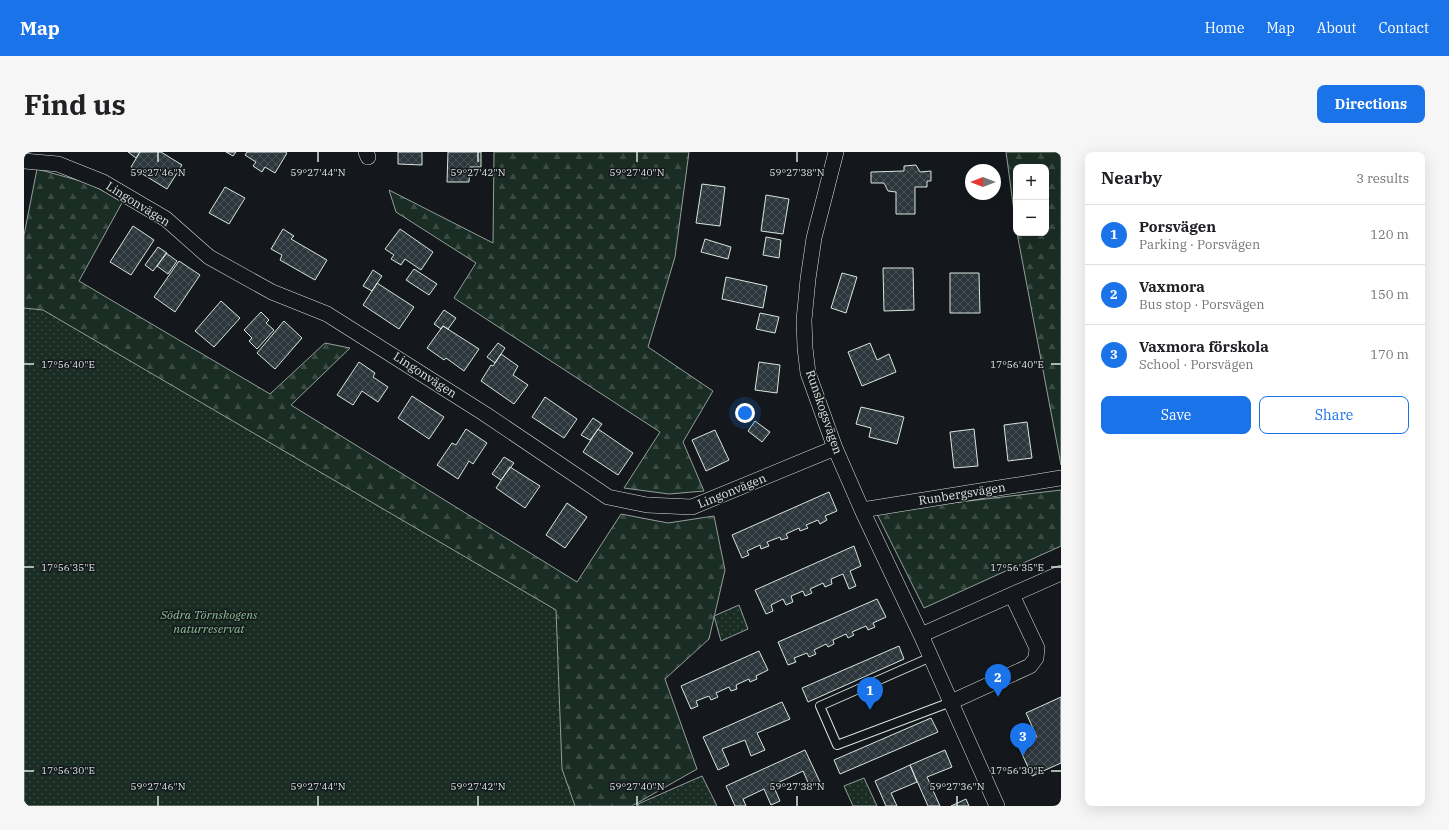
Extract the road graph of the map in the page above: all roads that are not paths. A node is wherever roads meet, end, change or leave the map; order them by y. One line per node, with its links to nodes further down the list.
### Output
1 (836, 152): 3 (street, Runskogsvägen)
2 (24, 161): 3 (street, Lingonvägen)
3 (836, 448): 5 (street, Runskogsvägen)
4 (1061, 478): 5 (street, Runbergsvägen)
5 (862, 510): 8 (street, Runskogsvägen)
6 (1061, 573): 7 (street)
7 (1012, 595): 8 (street); 10 (street)
8 (921, 635): 9 (street, Runskogsvägen)
9 (931, 657): 10 (street, Runskogsvägen); 10 (lane)
10 (951, 702): 11 (street, Runskogsvägen)
11 (997, 806)

